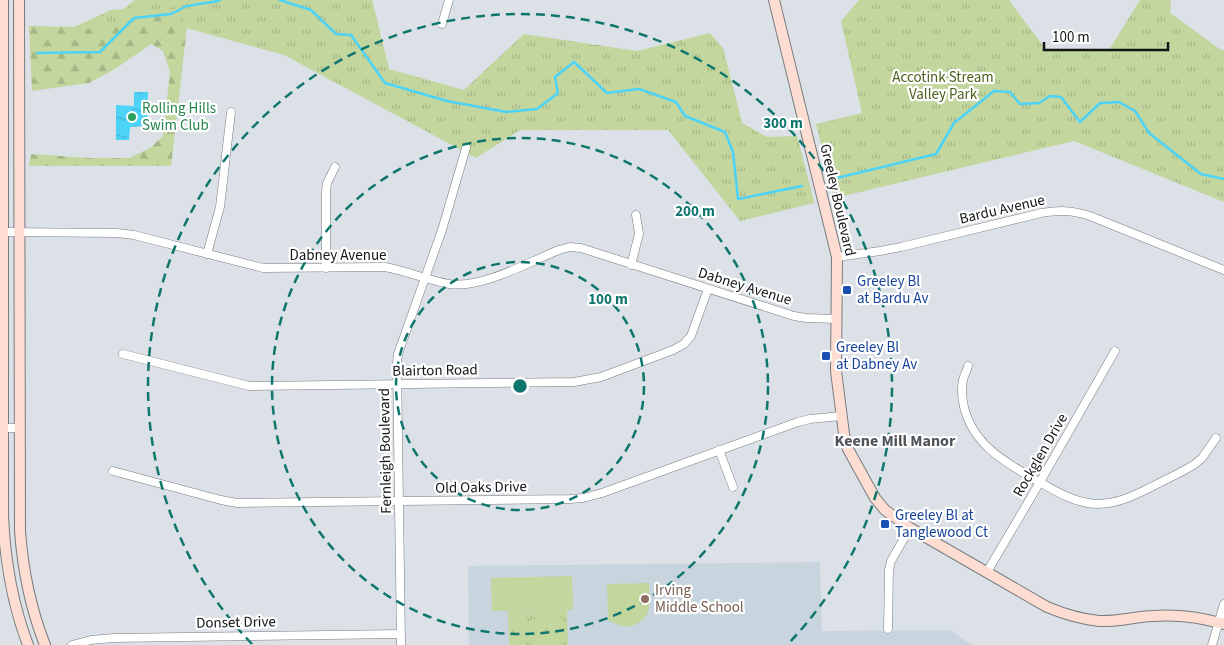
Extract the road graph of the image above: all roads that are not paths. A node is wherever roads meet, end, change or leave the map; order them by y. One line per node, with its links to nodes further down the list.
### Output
1 (3, 0): 10 (street)
2 (19, 0): 11 (street)
3 (449, 0): 5 (street)
4 (774, 0): 13 (street, Greeley Boulevard)
5 (442, 24)
6 (231, 112): 12 (street)
7 (466, 148): 17 (street, Fernleigh Boulevard)
8 (335, 167): 15 (street)
9 (636, 215): 14 (street)
10 (3, 232): 11 (street, Dabney Avenue); 25 (street)
11 (20, 232): 12 (street, Dabney Avenue); 26 (street)
12 (206, 254): 15 (street, Dabney Avenue)
13 (837, 257): 16 (street, Bardu Avenue); 19 (street, Greeley Boulevard)
14 (631, 265): 17 (street, Dabney Avenue); 18 (street, Dabney Avenue)
15 (326, 268): 17 (street, Dabney Avenue)
16 (1224, 270)
17 (425, 278): 23 (street, Fernleigh Boulevard)
18 (708, 289): 19 (street, Dabney Avenue); 23 (street, Blairton Road)
19 (836, 319): 24 (street, Greeley Boulevard)
20 (1115, 351): 30 (street, Rockglen Drive)
21 (123, 354): 23 (street, Blairton Road)
22 (968, 366): 30 (street)
23 (398, 384): 32 (street, Fernleigh Boulevard)
24 (841, 416): 28 (street, Old Oaks Drive); 33 (street, Greeley Boulevard)
25 (2, 428): 26 (street); 39 (street)
26 (19, 428): 40 (street)
27 (1216, 438): 30 (street)
28 (719, 450): 31 (street); 32 (street, Old Oaks Drive)
29 (113, 471): 32 (street, Old Oaks Drive)
30 (1040, 482): 34 (street, Rockglen Drive)
31 (733, 486)
32 (399, 502): 38 (street, Fernleigh Boulevard)
33 (910, 528): 34 (street, Greeley Boulevard); 37 (street)
34 (987, 572): 36 (street, Greeley Boulevard)
35 (1224, 604): 36 (street)
36 (1221, 623): 43 (street)
37 (888, 629)
38 (401, 634): 41 (street, Donset Drive); 42 (street, Fernleigh Boulevard)
39 (28, 645)
40 (45, 645)
41 (72, 645)
42 (402, 645)
43 (1212, 645)

